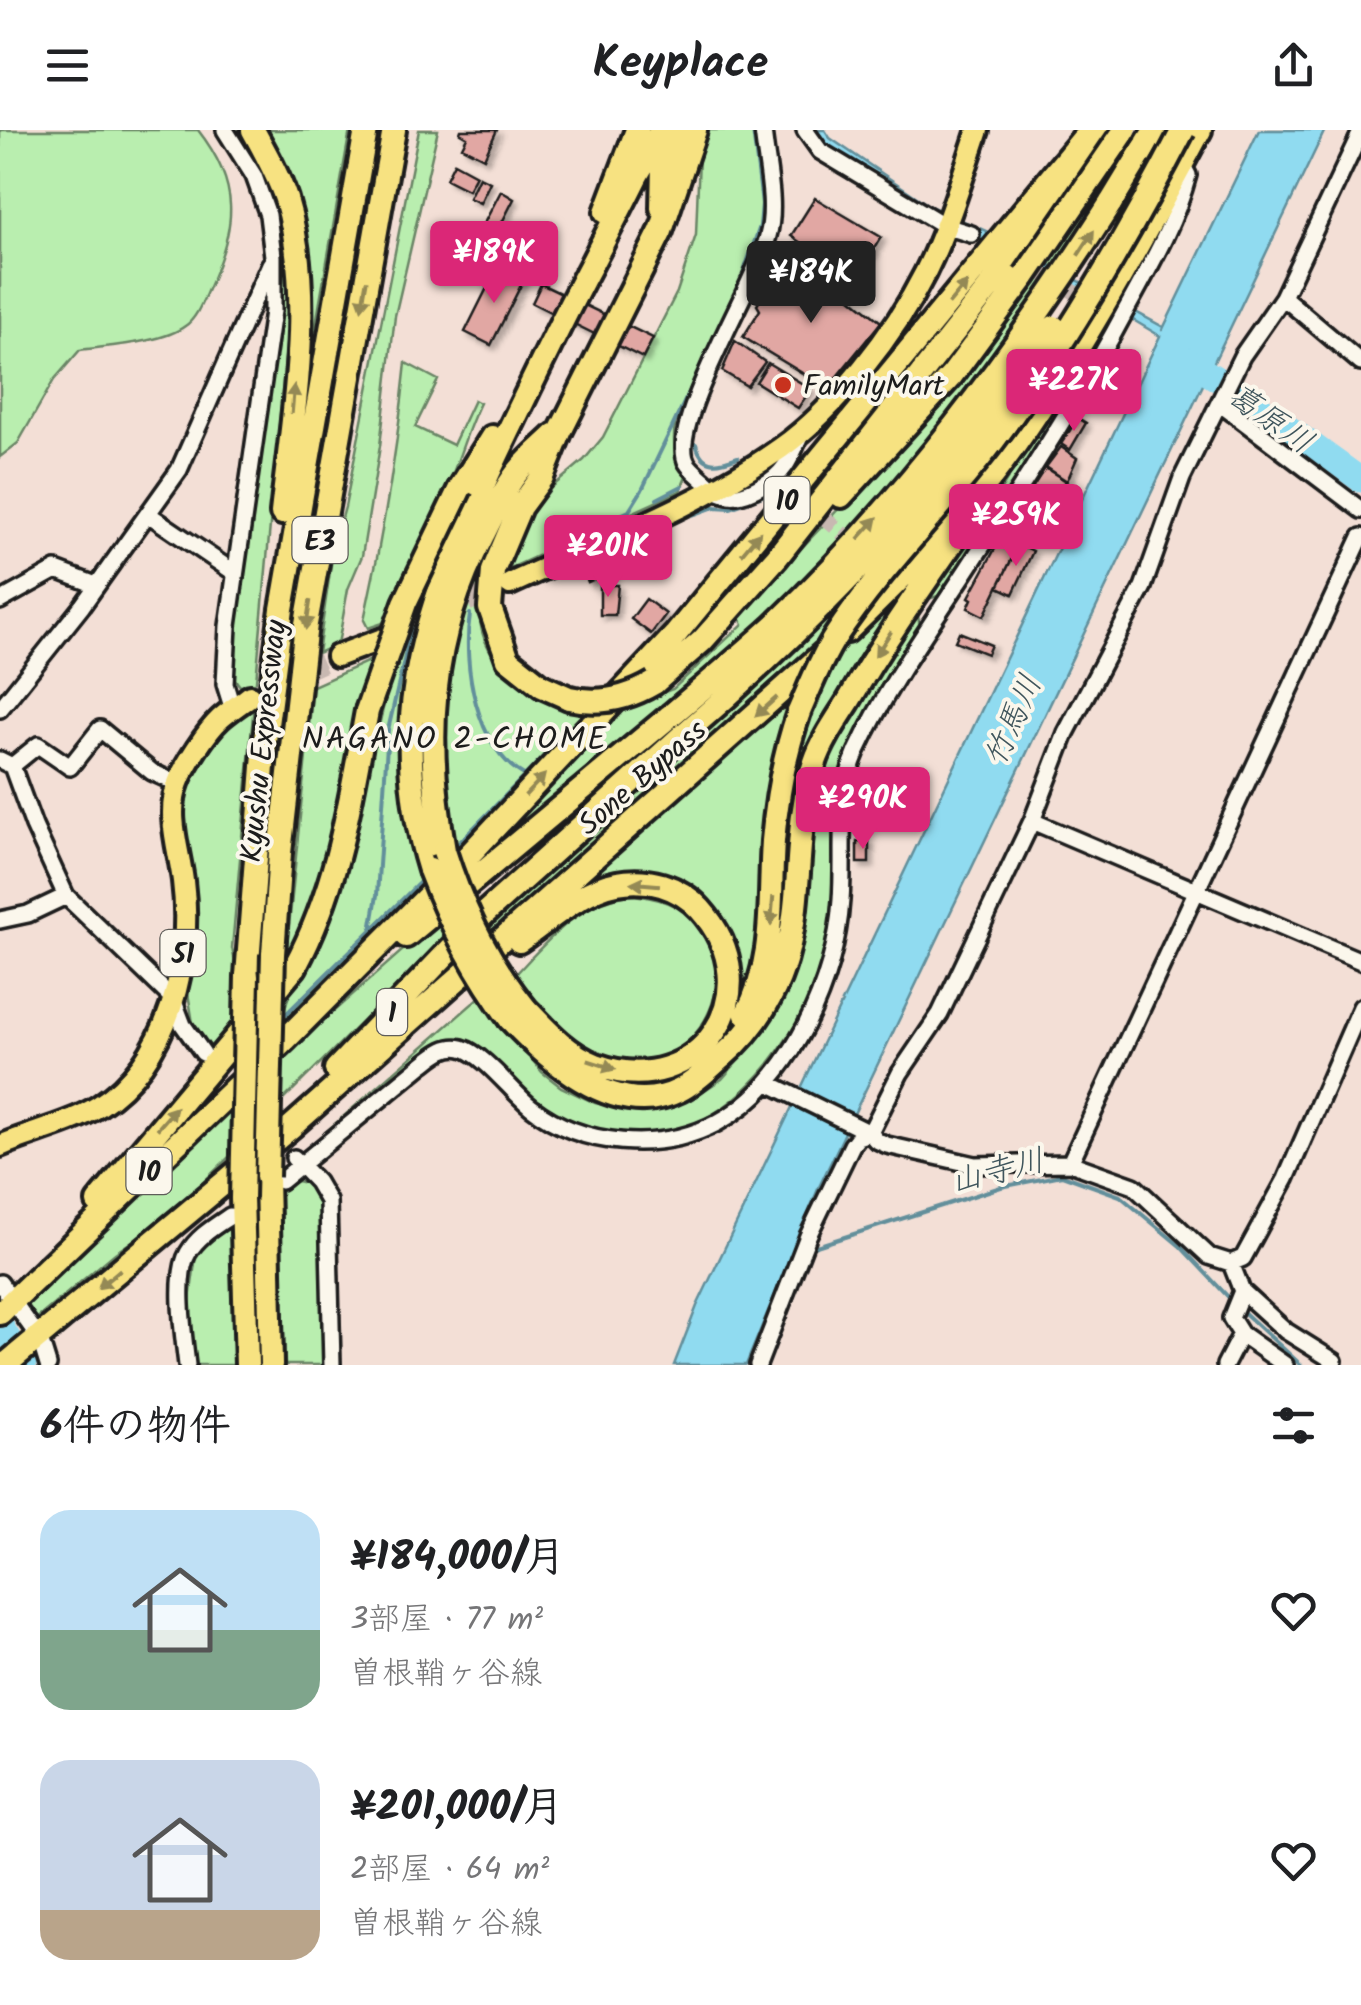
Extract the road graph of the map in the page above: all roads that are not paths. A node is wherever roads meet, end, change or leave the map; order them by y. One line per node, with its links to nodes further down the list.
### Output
1 (225, 130): 25 (street)
2 (253, 130): 47 (highway, one-way to 2)
3 (366, 130): 47 (highway, Kyushu Expressway / E3)
4 (394, 130): 24 (highway, Kyushu Expressway / E3)
5 (407, 130): 24 (highway)
6 (637, 130): 26 (highway)
7 (660, 130): 26 (highway)
8 (676, 130): 22 (highway)
9 (695, 130): 22 (highway)
10 (763, 130): 33 (street)
11 (805, 130): 21 (street)
12 (978, 130): 21 (main road)
13 (1090, 130): 59 (highway, 10, one-way to 13)
14 (1114, 130): 37 (highway)
15 (1125, 130): 37 (highway, bridge)
16 (1155, 130): 46 (highway, 1, one-way to 16, bridge)
17 (1179, 130): 46 (highway, 1, bridge); 61 (highway, one-way to 61, bridge)
18 (1200, 130): 20 (highway, Sone Bypass / 10)
19 (1358, 144): 27 (street)
20 (1182, 164): 32 (highway, Sone Bypass / 10); 62 (street)
21 (946, 224): 23 (street); 33 (main road)
22 (661, 231): 31 (highway)
23 (971, 234)
24 (373, 246): 68 (highway, Kyushu Expressway / E3, one-way to 68, bridge)
25 (273, 256): 35 (street); 38 (street)
26 (582, 281): 28 (highway)
27 (1283, 297): 29 (street); 30 (street)
28 (546, 354): 51 (highway); 74 (highway, one-way to 28, bridge)
29 (1361, 362)
30 (1220, 403): 34 (street); 50 (street)
31 (561, 430): 37 (highway, bridge); 51 (highway)
32 (1014, 446): 61 (highway, one-way to 61); 63 (highway, Sone Bypass / 10, one-way to 63)
33 (713, 490): 39 (main road)
34 (1361, 510)
35 (148, 514): 38 (street); 40 (street)
36 (1361, 537): 52 (street)
37 (777, 557)
38 (235, 573): 45 (street)
39 (510, 584)
40 (96, 586): 41 (street); 44 (street)
41 (0, 601)
42 (384, 638): 43 (main road)
43 (337, 656)
44 (4, 699)
45 (242, 703): 49 (main road, 51)
46 (676, 726): 59 (highway, 1); 70 (highway, 1)
47 (265, 740): 69 (highway, Kyushu Expressway / E3, bridge)
48 (6, 763): 49 (street); 53 (street)
49 (178, 784): 56 (main road, 51)
50 (1032, 821): 52 (street); 64 (street)
51 (437, 860): 58 (highway, bridge)
52 (1198, 890): 55 (street); 67 (street)
53 (66, 896): 54 (street); 56 (street)
54 (0, 920)
55 (1361, 961)
56 (173, 999): 60 (street); 65 (main road, 51)
57 (1361, 1007): 72 (street)
58 (518, 1013): 61 (highway); 63 (highway, one-way to 63)
59 (286, 1039): 74 (highway, 10)
60 (203, 1053)
61 (722, 1057)
62 (768, 1083): 64 (street); 66 (street)
63 (292, 1126): 70 (highway, Sone Bypass / 10)
64 (863, 1129): 67 (street); 84 (street)
65 (0, 1146)
66 (298, 1162): 68 (street); 83 (street)
67 (1070, 1162): 72 (street)
68 (274, 1179): 82 (highway, Kyushu Expressway)
69 (236, 1207): 71 (street); 81 (highway, Kyushu Expressway)
70 (163, 1233): 71 (street); 76 (highway, Sone Bypass / 10, one-way to 76)
71 (191, 1249): 80 (street)
72 (1231, 1264): 73 (street)
73 (1242, 1291): 75 (street); 77 (street)
74 (6, 1300): 76 (street)
75 (1241, 1334): 85 (street); 86 (street)
76 (36, 1340): 78 (highway, Sone Bypass / 10); 79 (street)
77 (1334, 1362)
78 (6, 1364)
79 (48, 1365)
80 (186, 1365)
81 (247, 1365)
82 (271, 1365)
83 (332, 1365)
84 (758, 1365)
85 (1226, 1365)
86 (1285, 1365)

